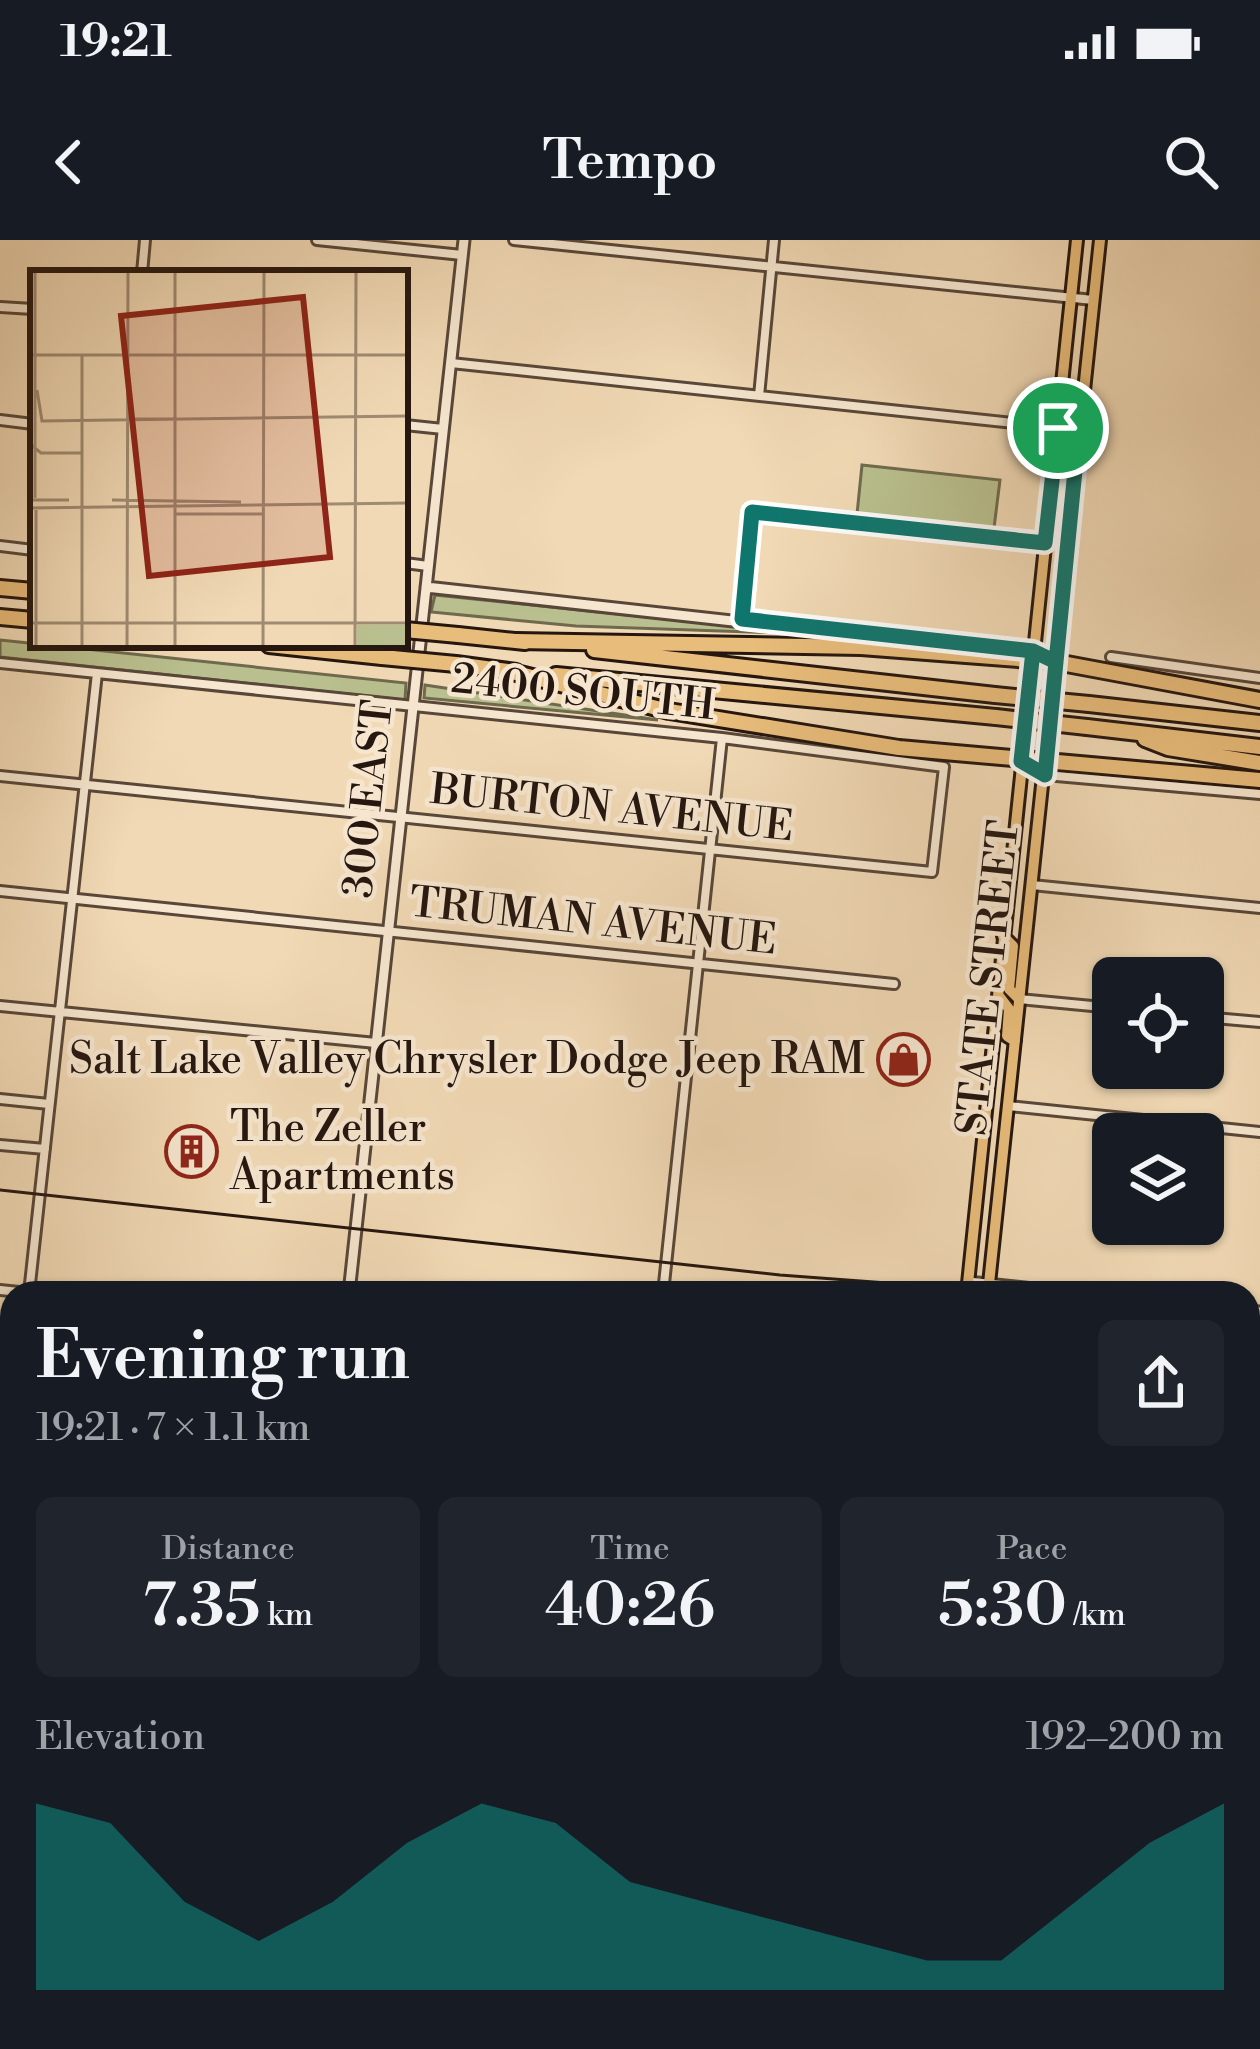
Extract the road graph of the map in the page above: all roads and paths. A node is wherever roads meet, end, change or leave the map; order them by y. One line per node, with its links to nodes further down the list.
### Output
1 (145, 240): 10 (street)
2 (317, 240): 8 (street)
3 (464, 240): 8 (street, 300 EAST)
4 (514, 240): 9 (street)
5 (774, 240): 9 (street)
6 (1077, 240): 11 (main road, STATE STREET)
7 (1100, 240): 12 (main road, STATE STREET)
8 (462, 255): 15 (street, 300 EAST)
9 (772, 267): 11 (street); 16 (street)
10 (142, 270)
11 (1072, 298): 12 (street); 20 (main road, STATE STREET)
12 (1093, 300): 22 (main road, STATE STREET)
13 (0, 308): 14 (street)
14 (30, 309)
15 (451, 363): 16 (street); 21 (street, 300 EAST)
16 (759, 396): 20 (street)
17 (0, 420): 18 (street)
18 (30, 424)
19 (408, 425): 21 (street)
20 (1058, 428): 22 (street); 23 (main road, STATE STREET)
21 (443, 429): 27 (street, 300 EAST)
22 (1079, 430): 39 (main road, STATE STREET)
23 (1045, 543): 32 (street); 37 (main road, STATE STREET)
24 (0, 546): 25 (street)
25 (30, 550)
26 (408, 563): 27 (street)
27 (428, 566): 28 (street, 300 EAST)
28 (426, 587): 32 (street); 45 (street, 300 EAST)
29 (0, 588): 30 (highway)
30 (30, 591)
31 (0, 617): 33 (highway)
32 (742, 619): 37 (street)
33 (30, 620)
34 (408, 630): 35 (highway, bridge)
35 (516, 641): 37 (highway); 46 (highway, bridge)
36 (297, 648): 41 (highway, bridge)
37 (1032, 656): 39 (highway); 50 (main road, STATE STREET)
38 (1112, 657): 43 (street)
39 (1056, 662): 44 (highway); 52 (main road, STATE STREET)
40 (0, 663): 42 (street, 2400 SOUTH)
41 (508, 671): 47 (highway, bridge); 50 (highway)
42 (97, 674): 45 (street, 2400 SOUTH); 55 (street)
43 (1260, 677)
44 (1260, 700)
45 (412, 705): 48 (street, 2400 SOUTH); 57 (street, 300 EAST)
46 (1260, 723)
47 (1130, 732): 49 (highway); 51 (highway)
48 (722, 738): 58 (street); 59 (street, 2400 SOUTH)
49 (1260, 747)
50 (1021, 761): 52 (highway); 65 (main road, STATE STREET)
51 (1260, 763)
52 (1046, 768): 54 (highway); 56 (street); 60 (main road, STATE STREET)
53 (0, 776): 55 (street, BURTON AVENUE)
54 (1260, 779)
55 (85, 785): 57 (street, BURTON AVENUE); 62 (street)
56 (1260, 794)
57 (400, 817): 58 (street, BURTON AVENUE); 64 (street, 300 EAST)
58 (710, 849): 59 (street, BURTON AVENUE); 66 (street)
59 (932, 872)
60 (1032, 885): 63 (street); 69 (main road, STATE STREET)
61 (0, 891): 62 (street, TRUMAN AVENUE)
62 (73, 898): 64 (street, TRUMAN AVENUE); 72 (street)
63 (1260, 908)
64 (387, 931): 66 (street, TRUMAN AVENUE); 76 (street, 300 EAST)
65 (1003, 936): 68 (main road, STATE STREET); 69 (main road)
66 (698, 963): 67 (street, TRUMAN AVENUE); 85 (street)
67 (894, 984)
68 (999, 996): 75 (main road); 86 (main road, STATE STREET)
69 (1019, 999): 71 (street); 75 (main road, STATE STREET)
70 (0, 1006): 72 (street)
71 (1092, 1006)
72 (59, 1012): 76 (street); 78 (street)
73 (1224, 1018): 74 (street)
74 (1260, 1022)
75 (1015, 1041): 79 (main road, STATE STREET)
76 (376, 1043): 84 (street, 300 EAST)
77 (0, 1099): 78 (street)
78 (50, 1104): 82 (street)
79 (1008, 1106): 80 (street); 87 (main road, STATE STREET)
80 (1260, 1132)
81 (0, 1144): 82 (street)
82 (45, 1149): 83 (street)
83 (30, 1281)
84 (350, 1281)
85 (664, 1281)
86 (969, 1281)
87 (989, 1281)

